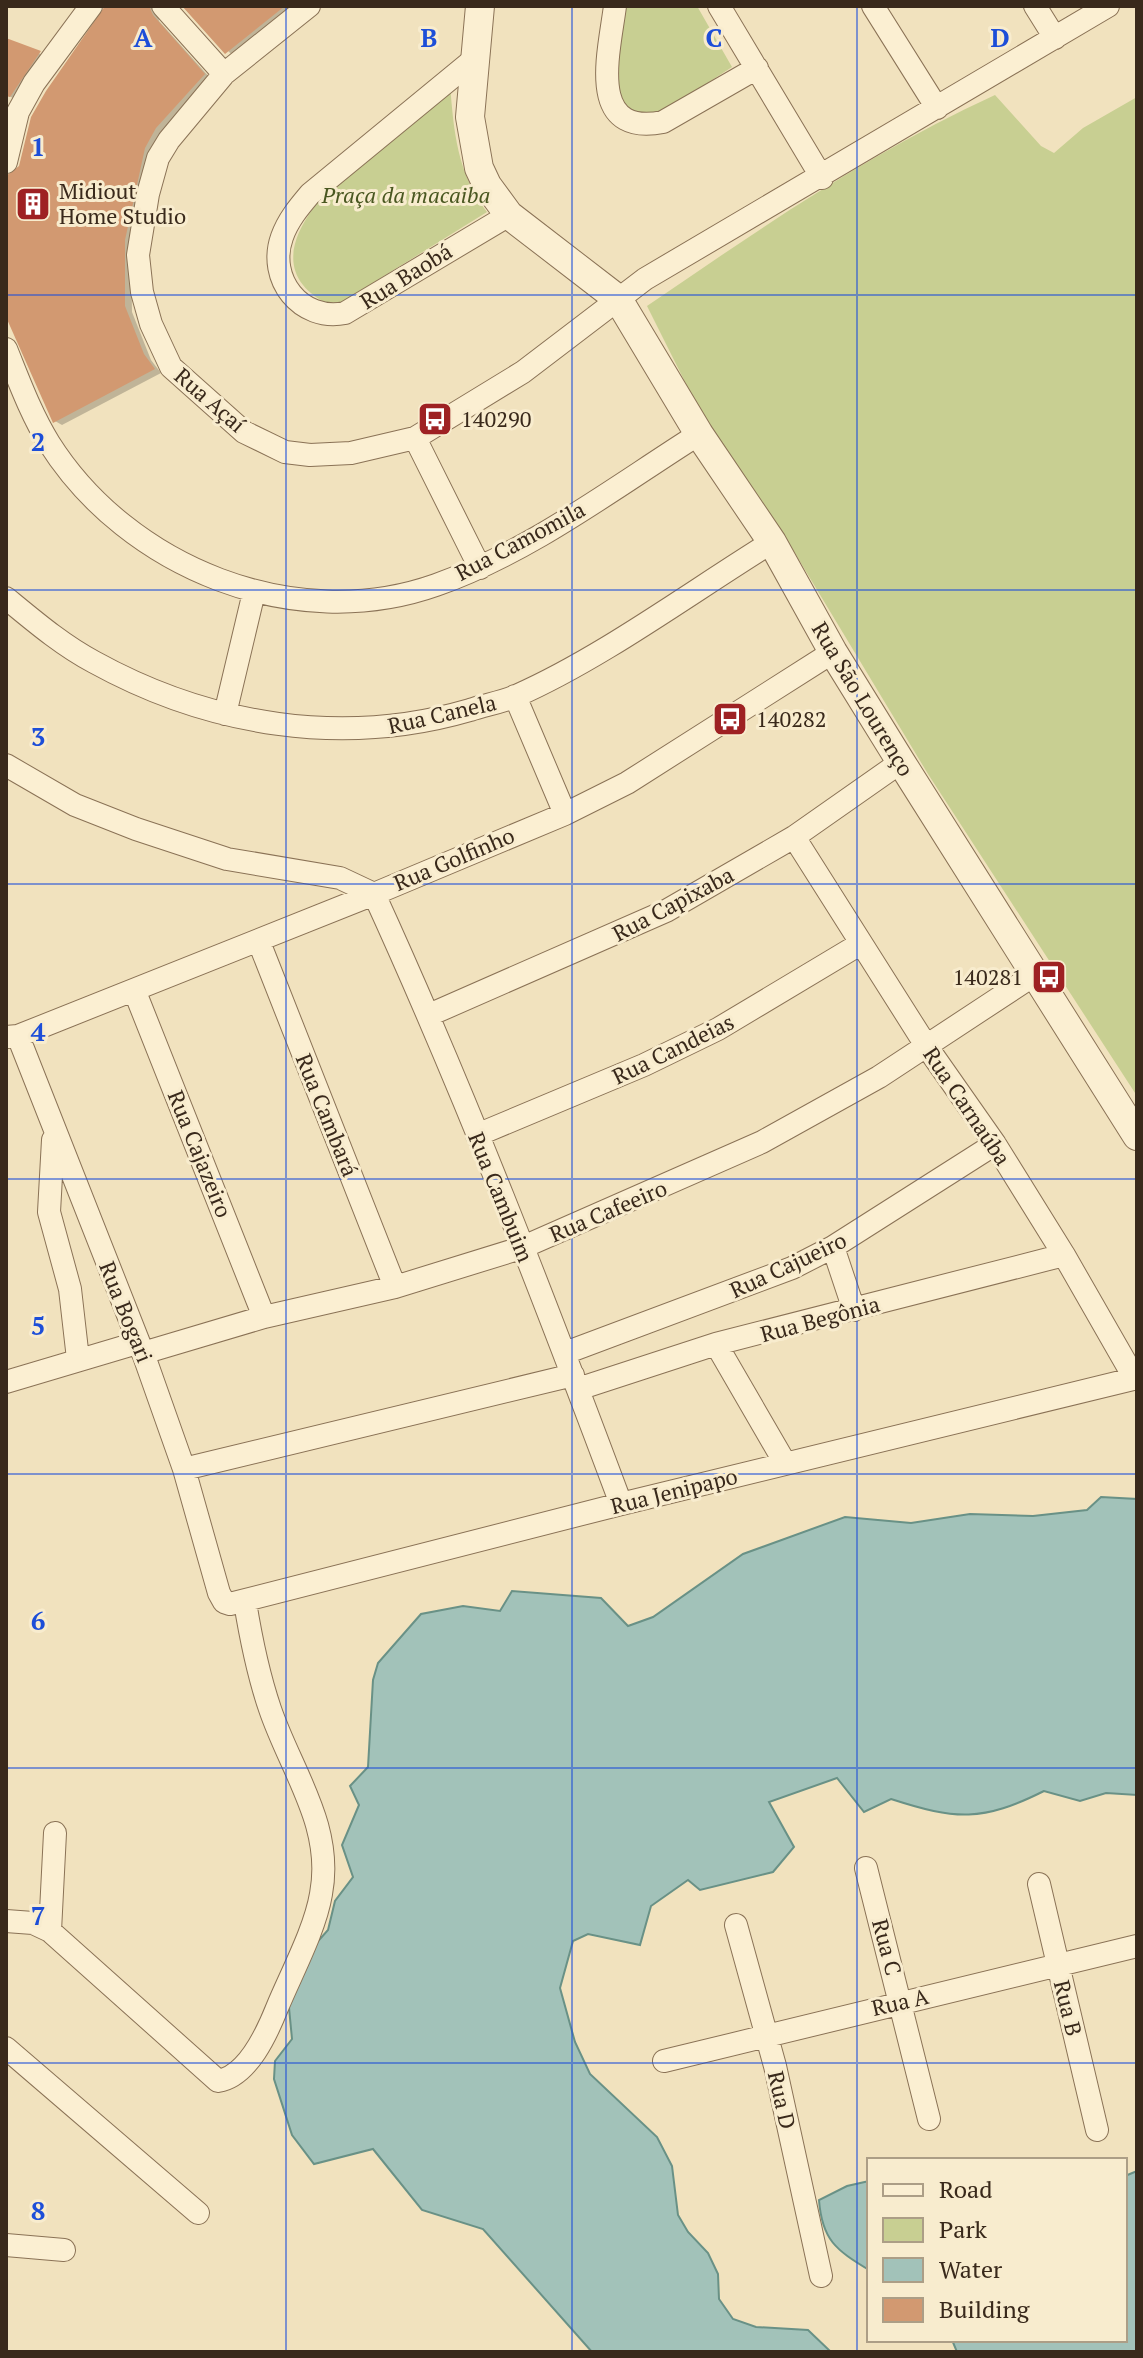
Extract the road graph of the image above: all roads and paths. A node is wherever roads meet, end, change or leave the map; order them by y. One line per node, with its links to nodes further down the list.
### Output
1 (91, 6): 15 (street)
2 (163, 6): 13 (street)
3 (309, 6): 13 (street, Rua Açaí)
4 (480, 6): 11 (street)
5 (615, 6): 12 (street)
6 (719, 6): 12 (street)
7 (873, 6): 14 (street)
8 (1035, 6): 10 (street)
9 (1108, 6): 10 (street)
10 (1055, 38): 14 (street)
11 (473, 60): 18 (street); 18 (street, Rua Baobá)
12 (757, 68): 17 (street)
13 (224, 74): 22 (street, Rua Açaí)
14 (937, 108): 17 (street)
15 (12, 110): 16 (street)
16 (6, 162)
17 (822, 178): 19 (street)
18 (509, 215): 19 (street, Rua São Lourenço)
19 (618, 299): 21 (street, Rua São Lourenço); 22 (street, Rua Açaí)
20 (6, 349): 25 (street, Rua Camomila)
21 (699, 434): 23 (street, Rua São Lourenço); 24 (street, Rua Camomila)
22 (415, 438): 24 (street)
23 (772, 542): 27 (street, Rua São Lourenço); 28 (street, Rua Canela)
24 (480, 568): 25 (street, Rua Camomila)
25 (254, 592): 29 (street)
26 (6, 598): 29 (street, Rua Canela)
27 (833, 652): 30 (street, Rua São Lourenço); 32 (street, Rua Golfinho)
28 (515, 696): 29 (street, Rua Canela); 32 (street)
29 (225, 714)
30 (901, 762): 33 (street, Rua Capixaba); 37 (street, Rua São Lourenço)
31 (6, 765): 34 (street, Rua Golfinho)
32 (565, 814): 34 (street, Rua Golfinho)
33 (794, 837): 36 (street, Rua Carnaúba); 39 (street, Rua Capixaba)
34 (374, 894): 35 (street, Rua Bogari); 39 (street, Rua Cambuim)
35 (259, 942): 38 (street, Rua Bogari); 49 (street, Rua Cambará)
36 (860, 944): 41 (street, Rua Carnaúba); 43 (street, Rua Candeias)
37 (1034, 975): 41 (street, Rua Cafeeiro); 44 (street, Rua São Lourenço)
38 (135, 992): 40 (street, Rua Bogari); 51 (street, Rua Cajazeiro)
39 (429, 1015): 43 (street, Rua Cambuim)
40 (12, 1036): 42 (street, Rua Bogari)
41 (927, 1047): 45 (street, Rua Carnaúba); 47 (street, Rua Cafeeiro)
42 (53, 1132): 53 (street, Rua Bogari); 55 (street)
43 (477, 1135): 47 (street, Rua Cambuim)
44 (1137, 1136)
45 (995, 1144): 46 (street, Rua Cajueiro); 48 (street, Rua Carnaúba)
46 (833, 1247): 50 (street); 54 (street, Rua Cajueiro)
47 (521, 1248): 49 (street, Rua Cafeeiro); 54 (street, Rua Cambuim)
48 (1064, 1255): 50 (street, Rua Begônia); 56 (street, Rua Carnaúba)
49 (395, 1287): 51 (street, Rua Cafeeiro)
50 (854, 1310): 52 (street, Rua Begônia)
51 (264, 1317): 53 (street, Rua Cafeeiro)
52 (716, 1344): 58 (street, Rua Begônia); 59 (street)
53 (140, 1348): 55 (street, Rua Cafeeiro); 60 (street, Rua Bogari)
54 (565, 1353): 58 (street, Rua Cambuim)
55 (78, 1359): 57 (street, Rua Cafeeiro)
56 (1136, 1378): 59 (street, Rua Jenipapo)
57 (6, 1382)
58 (576, 1382): 60 (street); 61 (street, Rua Cambuim)
59 (785, 1463): 61 (street, Rua Jenipapo)
60 (184, 1469): 62 (street, Rua Bogari)
61 (621, 1504): 62 (street, Rua Jenipapo)
62 (245, 1602): 68 (street)
63 (55, 1833): 68 (street)
64 (866, 1868): 71 (street, Rua C)
65 (1039, 1884): 70 (street, Rua B)
66 (6, 1921): 68 (street)
67 (736, 1925): 72 (street, Rua D)
68 (50, 1931)
69 (1137, 1946): 70 (street, Rua A)
70 (1057, 1965): 71 (street, Rua A); 76 (street, Rua B)
71 (901, 2002): 72 (street, Rua A); 75 (street, Rua C)
72 (768, 2037): 74 (street, Rua A); 80 (street, Rua D)
73 (6, 2048): 77 (street)
74 (664, 2061)
75 (929, 2119)
76 (1097, 2130)
77 (198, 2213)
78 (6, 2245): 79 (street)
79 (64, 2250)
80 (821, 2276)

